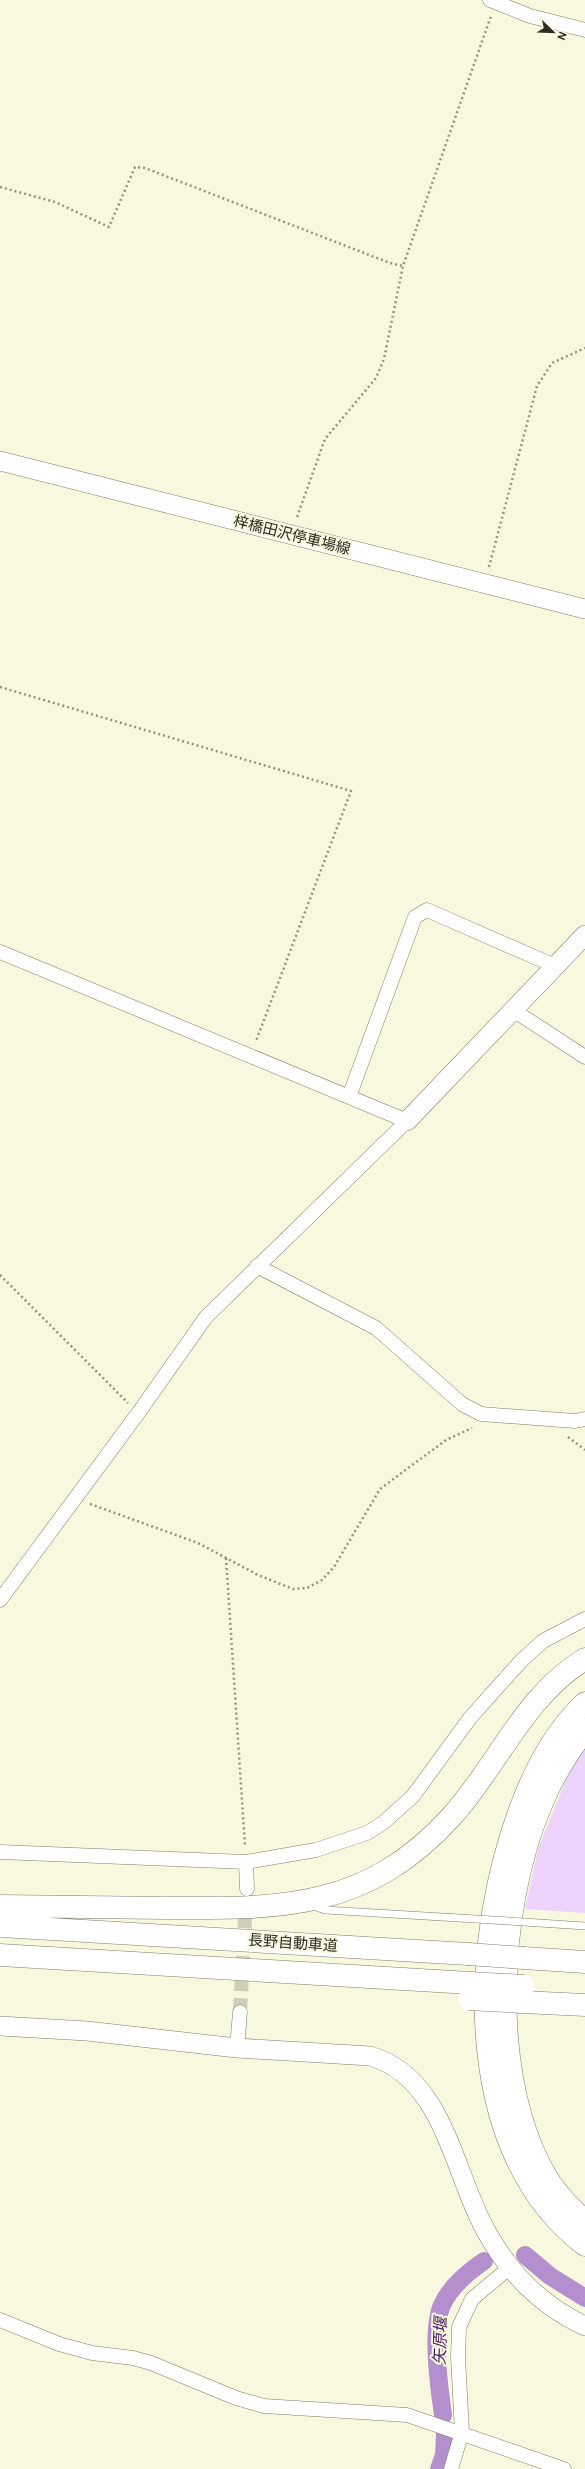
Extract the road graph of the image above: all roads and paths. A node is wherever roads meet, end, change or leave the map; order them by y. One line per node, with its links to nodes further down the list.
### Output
1 (494, 1): 2 (street); 4 (path)
2 (585, 30)
3 (0, 187): 4 (path)
4 (403, 266): 7 (path)
5 (585, 348): 8 (path)
6 (0, 461): 7 (street, 梓橋田沢停車場線)
7 (293, 535): 8 (street, 梓橋田沢停車場線)
8 (483, 583): 9 (street, 梓橋田沢停車場線)
9 (585, 609)
10 (0, 687): 15 (path)
11 (585, 935): 13 (street)
12 (0, 952): 15 (street)
13 (555, 966): 14 (street); 17 (street)
14 (513, 1010): 16 (street); 18 (street)
15 (250, 1057): 17 (street)
16 (585, 1057)
17 (349, 1097): 18 (street)
18 (407, 1121): 19 (street)
19 (257, 1266): 21 (street); 22 (street)
20 (0, 1275): 21 (path)
21 (139, 1412): 24 (street)
22 (501, 1416): 23 (street); 25 (path)
23 (585, 1419)
24 (76, 1498): 25 (path); 26 (street)
25 (226, 1557): 32 (path)
26 (0, 1600)
27 (585, 1619): 32 (street)
28 (585, 1659): 34 (highway)
29 (585, 1704): 47 (highway)
30 (585, 1730): 46 (highway)
31 (0, 1852): 32 (street)
32 (246, 1862): 33 (street)
33 (246, 1889)
34 (298, 1903): 35 (highway); 37 (lane, bridge)
35 (0, 1906)
36 (0, 1926): 39 (highway, 長野自動車道, bridge)
37 (585, 1926)
38 (0, 1955): 41 (highway, 長野自動車道, bridge)
39 (585, 1962)
40 (585, 1990): 41 (highway, 長野自動車道)
41 (523, 1994): 42 (highway)
42 (585, 2005)
43 (240, 2012): 45 (street)
44 (0, 2026): 45 (street)
45 (237, 2048): 48 (street)
46 (585, 2221)
47 (585, 2245)
48 (509, 2268): 50 (street); 51 (street)
49 (0, 2320): 51 (street)
50 (585, 2326)
51 (462, 2432): 52 (street); 53 (street)
52 (451, 2469)
53 (564, 2469)

